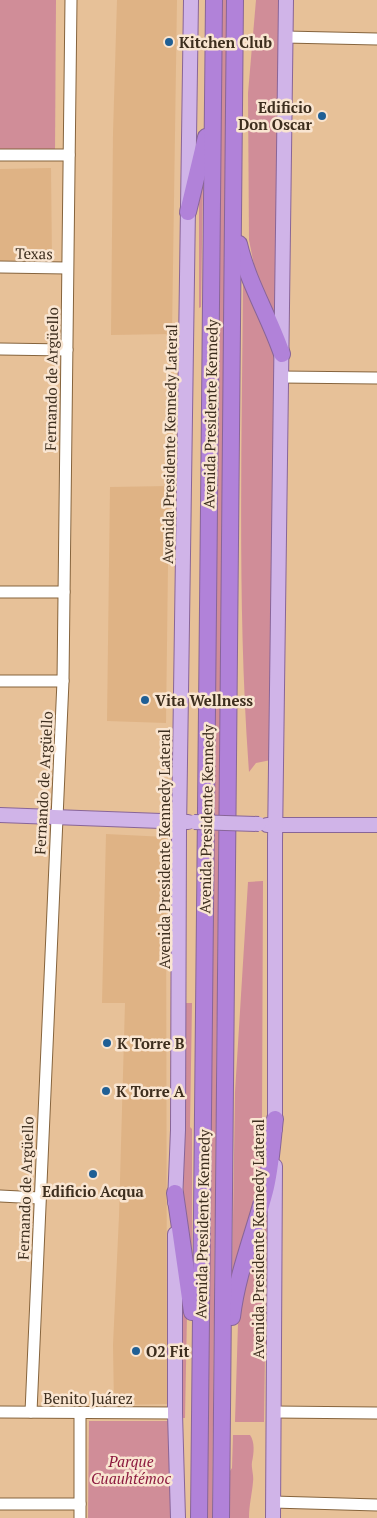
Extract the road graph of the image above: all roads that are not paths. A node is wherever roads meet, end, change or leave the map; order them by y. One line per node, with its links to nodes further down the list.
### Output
1 (70, 0): 12 (street, Fernando de Argüello)
2 (191, 0): 14 (main road, Avenida Presidente Kennedy Lateral)
3 (214, 0): 10 (highway, Avenida Presidente Kennedy)
4 (235, 0): 9 (highway, Avenida Presidente Kennedy)
5 (246, 0): 9 (highway)
6 (286, 0): 7 (main road, Avenida Presidente Kennedy Lateral)
7 (286, 37): 8 (street); 19 (main road, Avenida Presidente Kennedy Lateral)
8 (377, 39)
9 (234, 71): 13 (highway, Avenida Presidente Kennedy)
10 (213, 93): 14 (highway); 35 (highway, Avenida Presidente Kennedy)
11 (0, 155): 12 (street)
12 (69, 155): 16 (street, Fernando de Argüello)
13 (233, 207): 19 (highway); 36 (highway, Avenida Presidente Kennedy)
14 (188, 212): 28 (main road, Avenida Presidente Kennedy Lateral)
15 (0, 267): 16 (street, Texas)
16 (68, 268): 18 (street, Fernando de Argüello)
17 (0, 349): 18 (street)
18 (67, 350): 23 (street, Fernando de Argüello)
19 (282, 354): 20 (main road, Avenida Presidente Kennedy Lateral)
20 (281, 376): 21 (street); 29 (main road, Avenida Presidente Kennedy Lateral)
21 (377, 378)
22 (0, 592): 23 (street)
23 (64, 592): 24 (street, Fernando de Argüello)
24 (63, 680): 25 (street); 27 (street, Fernando de Argüello)
25 (0, 681)
26 (0, 815): 27 (main road)
27 (56, 817): 28 (main road); 34 (street, Fernando de Argüello)
28 (179, 822): 29 (main road, bridge); 32 (main road, Avenida Presidente Kennedy Lateral)
29 (276, 825): 30 (main road); 31 (main road, Avenida Presidente Kennedy Lateral)
30 (377, 825)
31 (275, 1119): 36 (highway); 39 (main road, Avenida Presidente Kennedy Lateral)
32 (175, 1193): 35 (highway); 41 (main road, Avenida Presidente Kennedy Lateral)
33 (0, 1196): 34 (street)
34 (40, 1198): 38 (street, Fernando de Argüello)
35 (200, 1389): 47 (highway, Avenida Presidente Kennedy)
36 (222, 1404): 50 (highway, Avenida Presidente Kennedy)
37 (0, 1412): 38 (street, Benito Juárez)
38 (31, 1412): 40 (street, Benito Juárez)
39 (274, 1412): 42 (street); 43 (main road, Avenida Presidente Kennedy Lateral)
40 (80, 1413): 41 (street, Benito Juárez); 45 (street)
41 (175, 1413): 49 (main road, Avenida Presidente Kennedy Lateral)
42 (377, 1413)
43 (273, 1502): 46 (street); 51 (main road, Avenida Presidente Kennedy Lateral)
44 (0, 1504): 45 (street)
45 (80, 1504): 48 (street)
46 (377, 1505)
47 (199, 1514)
48 (80, 1518)
49 (178, 1518)
50 (221, 1518)
51 (273, 1518)

